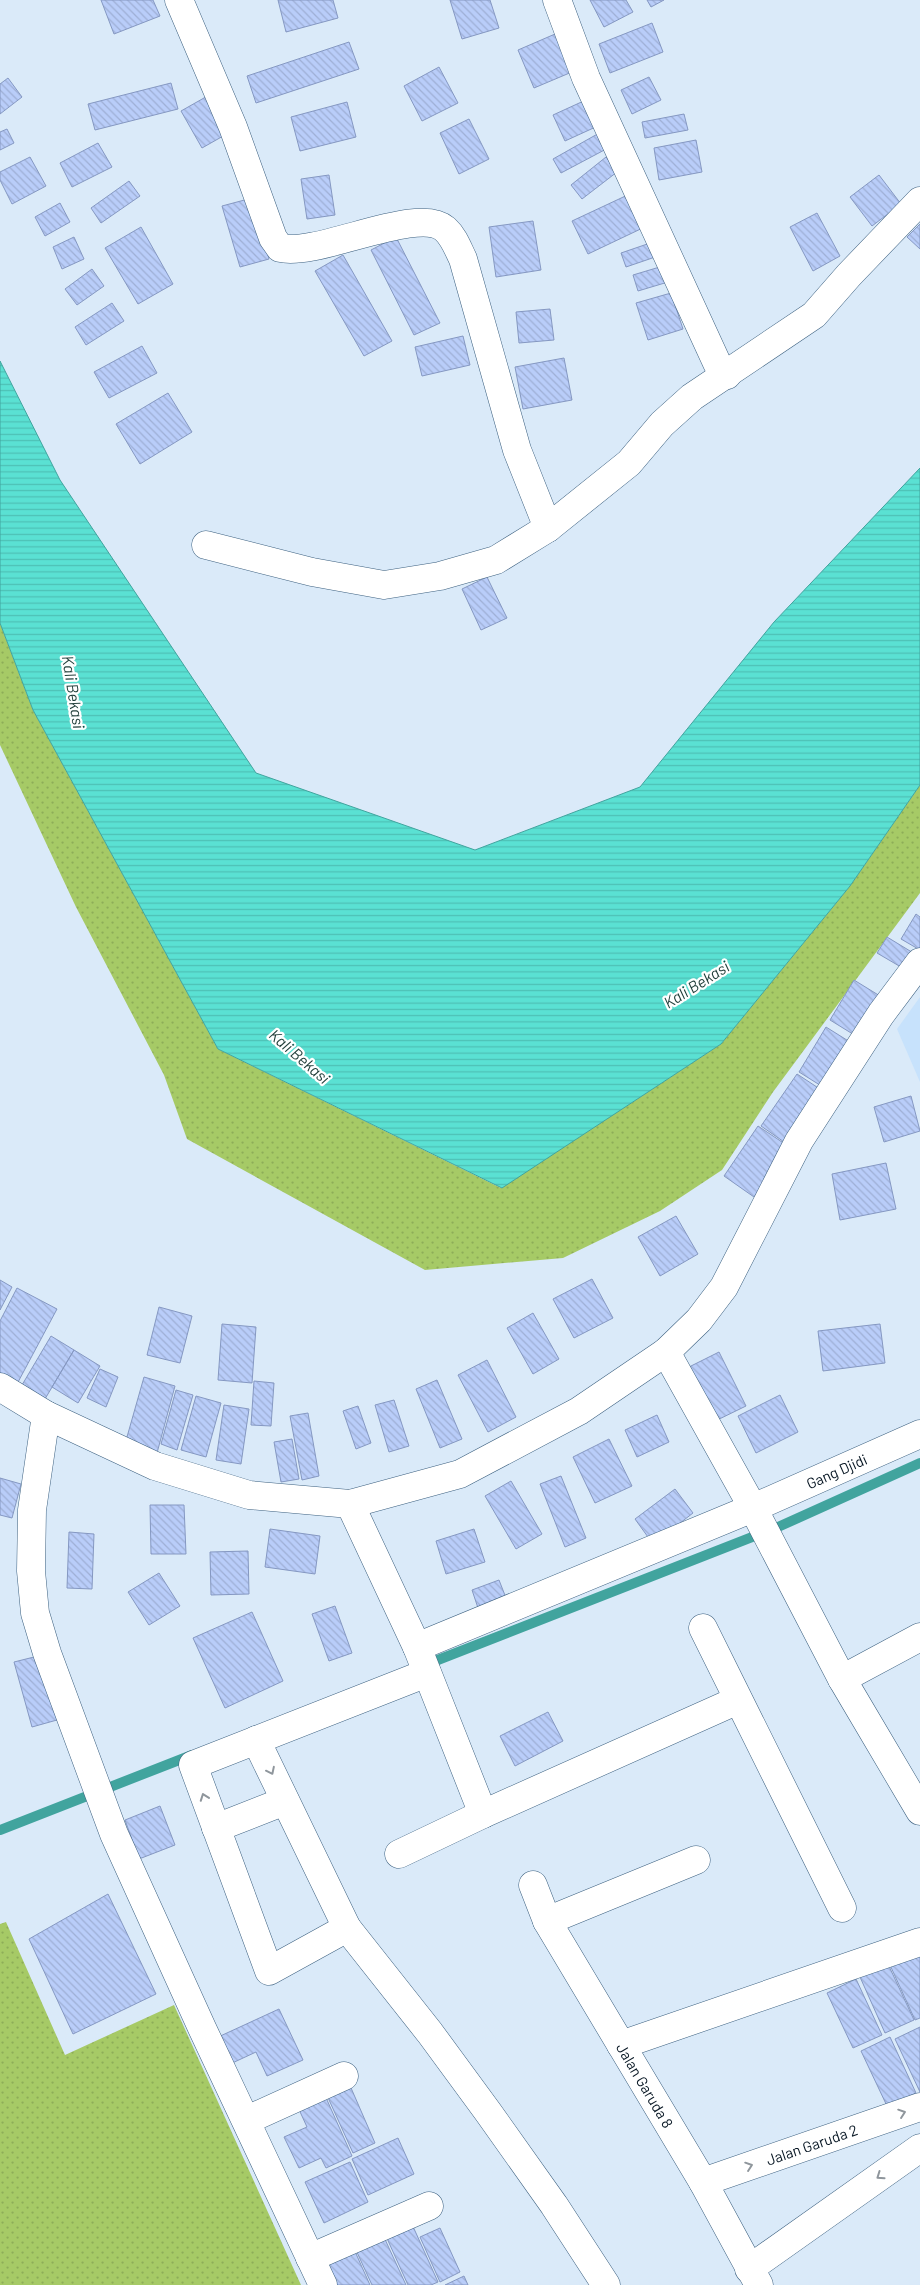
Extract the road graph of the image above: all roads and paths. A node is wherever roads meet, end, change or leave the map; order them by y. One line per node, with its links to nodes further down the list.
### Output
1 (179, 0): 5 (street)
2 (557, 0): 4 (street)
3 (920, 201): 4 (street)
4 (727, 375): 5 (street)
5 (548, 528): 6 (street)
6 (206, 545)
7 (920, 962): 8 (street)
8 (666, 1352): 12 (street); 13 (street)
9 (0, 1387): 10 (street)
10 (46, 1415): 12 (street); 35 (street)
11 (920, 1434): 13 (street, Gang Djidi)
12 (350, 1504): 16 (street)
13 (753, 1508): 16 (street, Gang Djidi); 18 (street)
14 (703, 1628): 19 (street)
15 (920, 1637): 18 (street)
16 (417, 1647): 17 (street)
17 (427, 1673): 20 (street); 23 (street)
18 (842, 1679): 22 (street)
19 (738, 1700): 23 (street); 28 (street)
20 (256, 1740): 21 (street, one-way to 21); 24 (street, one-way to 20)
21 (285, 1801): 24 (street); 30 (street)
22 (920, 1811)
23 (483, 1814): 25 (street)
24 (216, 1828): 30 (street)
25 (399, 1854)
26 (696, 1860): 29 (street)
27 (533, 1885): 29 (street, Jalan Garuda 8)
28 (842, 1908)
29 (547, 1921): 32 (street, Jalan Garuda 8)
30 (347, 1928): 42 (street)
31 (920, 1942): 32 (street)
32 (621, 2045): 37 (street, Jalan Garuda 8)
33 (344, 2076): 35 (street)
34 (920, 2107): 37 (street, Jalan Garuda 2, one-way to 34)
35 (247, 2120): 39 (street)
36 (920, 2148): 40 (street, one-way to 40)
37 (703, 2182): 40 (street, Jalan Garuda 8)
38 (429, 2206): 39 (street)
39 (310, 2258): 41 (street)
40 (754, 2277)
41 (323, 2285)
42 (606, 2285)

